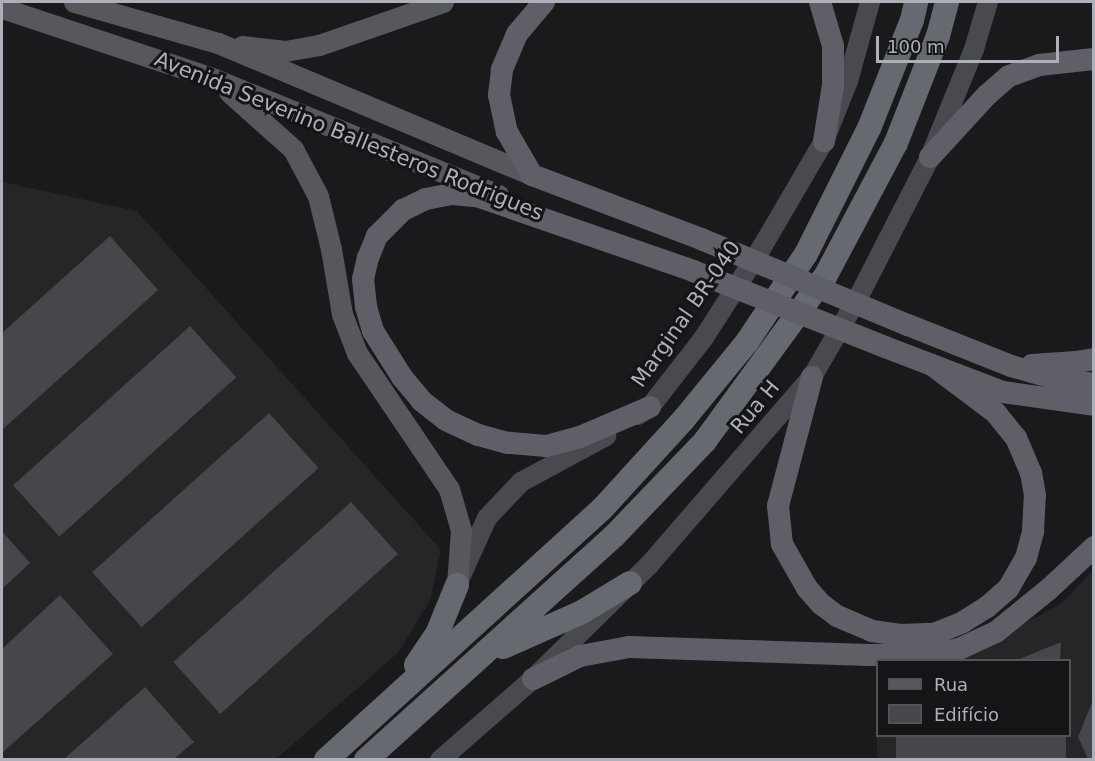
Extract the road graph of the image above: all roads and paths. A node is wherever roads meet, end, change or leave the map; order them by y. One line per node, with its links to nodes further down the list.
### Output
1 (74, 2): 10 (main road, Avenida Severino Ballesteros Rodrigues)
2 (443, 2): 10 (main road)
3 (544, 2): 15 (highway)
4 (820, 2): 13 (highway)
5 (870, 2): 13 (main road, Marginal BR-040)
6 (916, 2): 29 (highway)
7 (946, 2): 27 (highway)
8 (988, 2): 14 (main road, Rua H)
9 (2, 8): 12 (main road, Avenida Severino Ballesteros Rodrigues)
10 (218, 43): 15 (main road, Avenida Severino Ballesteros Rodrigues)
11 (1094, 59): 14 (highway)
12 (212, 78): 16 (main road, Avenida Severino Ballesteros Rodrigues); 26 (main road)
13 (824, 141): 23 (main road, Marginal BR-040)
14 (930, 157): 20 (main road, Rua H)
15 (532, 176): 19 (highway, Avenida Severino Ballesteros Rodrigues, bridge)
16 (624, 246): 18 (highway, Avenida Severino Ballesteros Rodrigues, bridge); 23 (highway)
17 (1094, 358): 19 (highway)
18 (932, 365): 20 (highway); 22 (highway)
19 (1011, 366): 21 (highway, Avenida Severino Ballesteros Rodrigues)
20 (812, 377): 25 (main road, Rua H)
21 (1094, 384)
22 (1094, 405)
23 (650, 408): 26 (main road, Marginal BR-040)
24 (1094, 547): 28 (highway)
25 (630, 583): 27 (highway); 28 (main road, Rua H)
26 (457, 585): 29 (highway)
27 (470, 666): 31 (highway)
28 (533, 679): 32 (main road, Rua H)
29 (397, 695): 30 (highway)
30 (326, 759)
31 (366, 759)
32 (440, 759)

